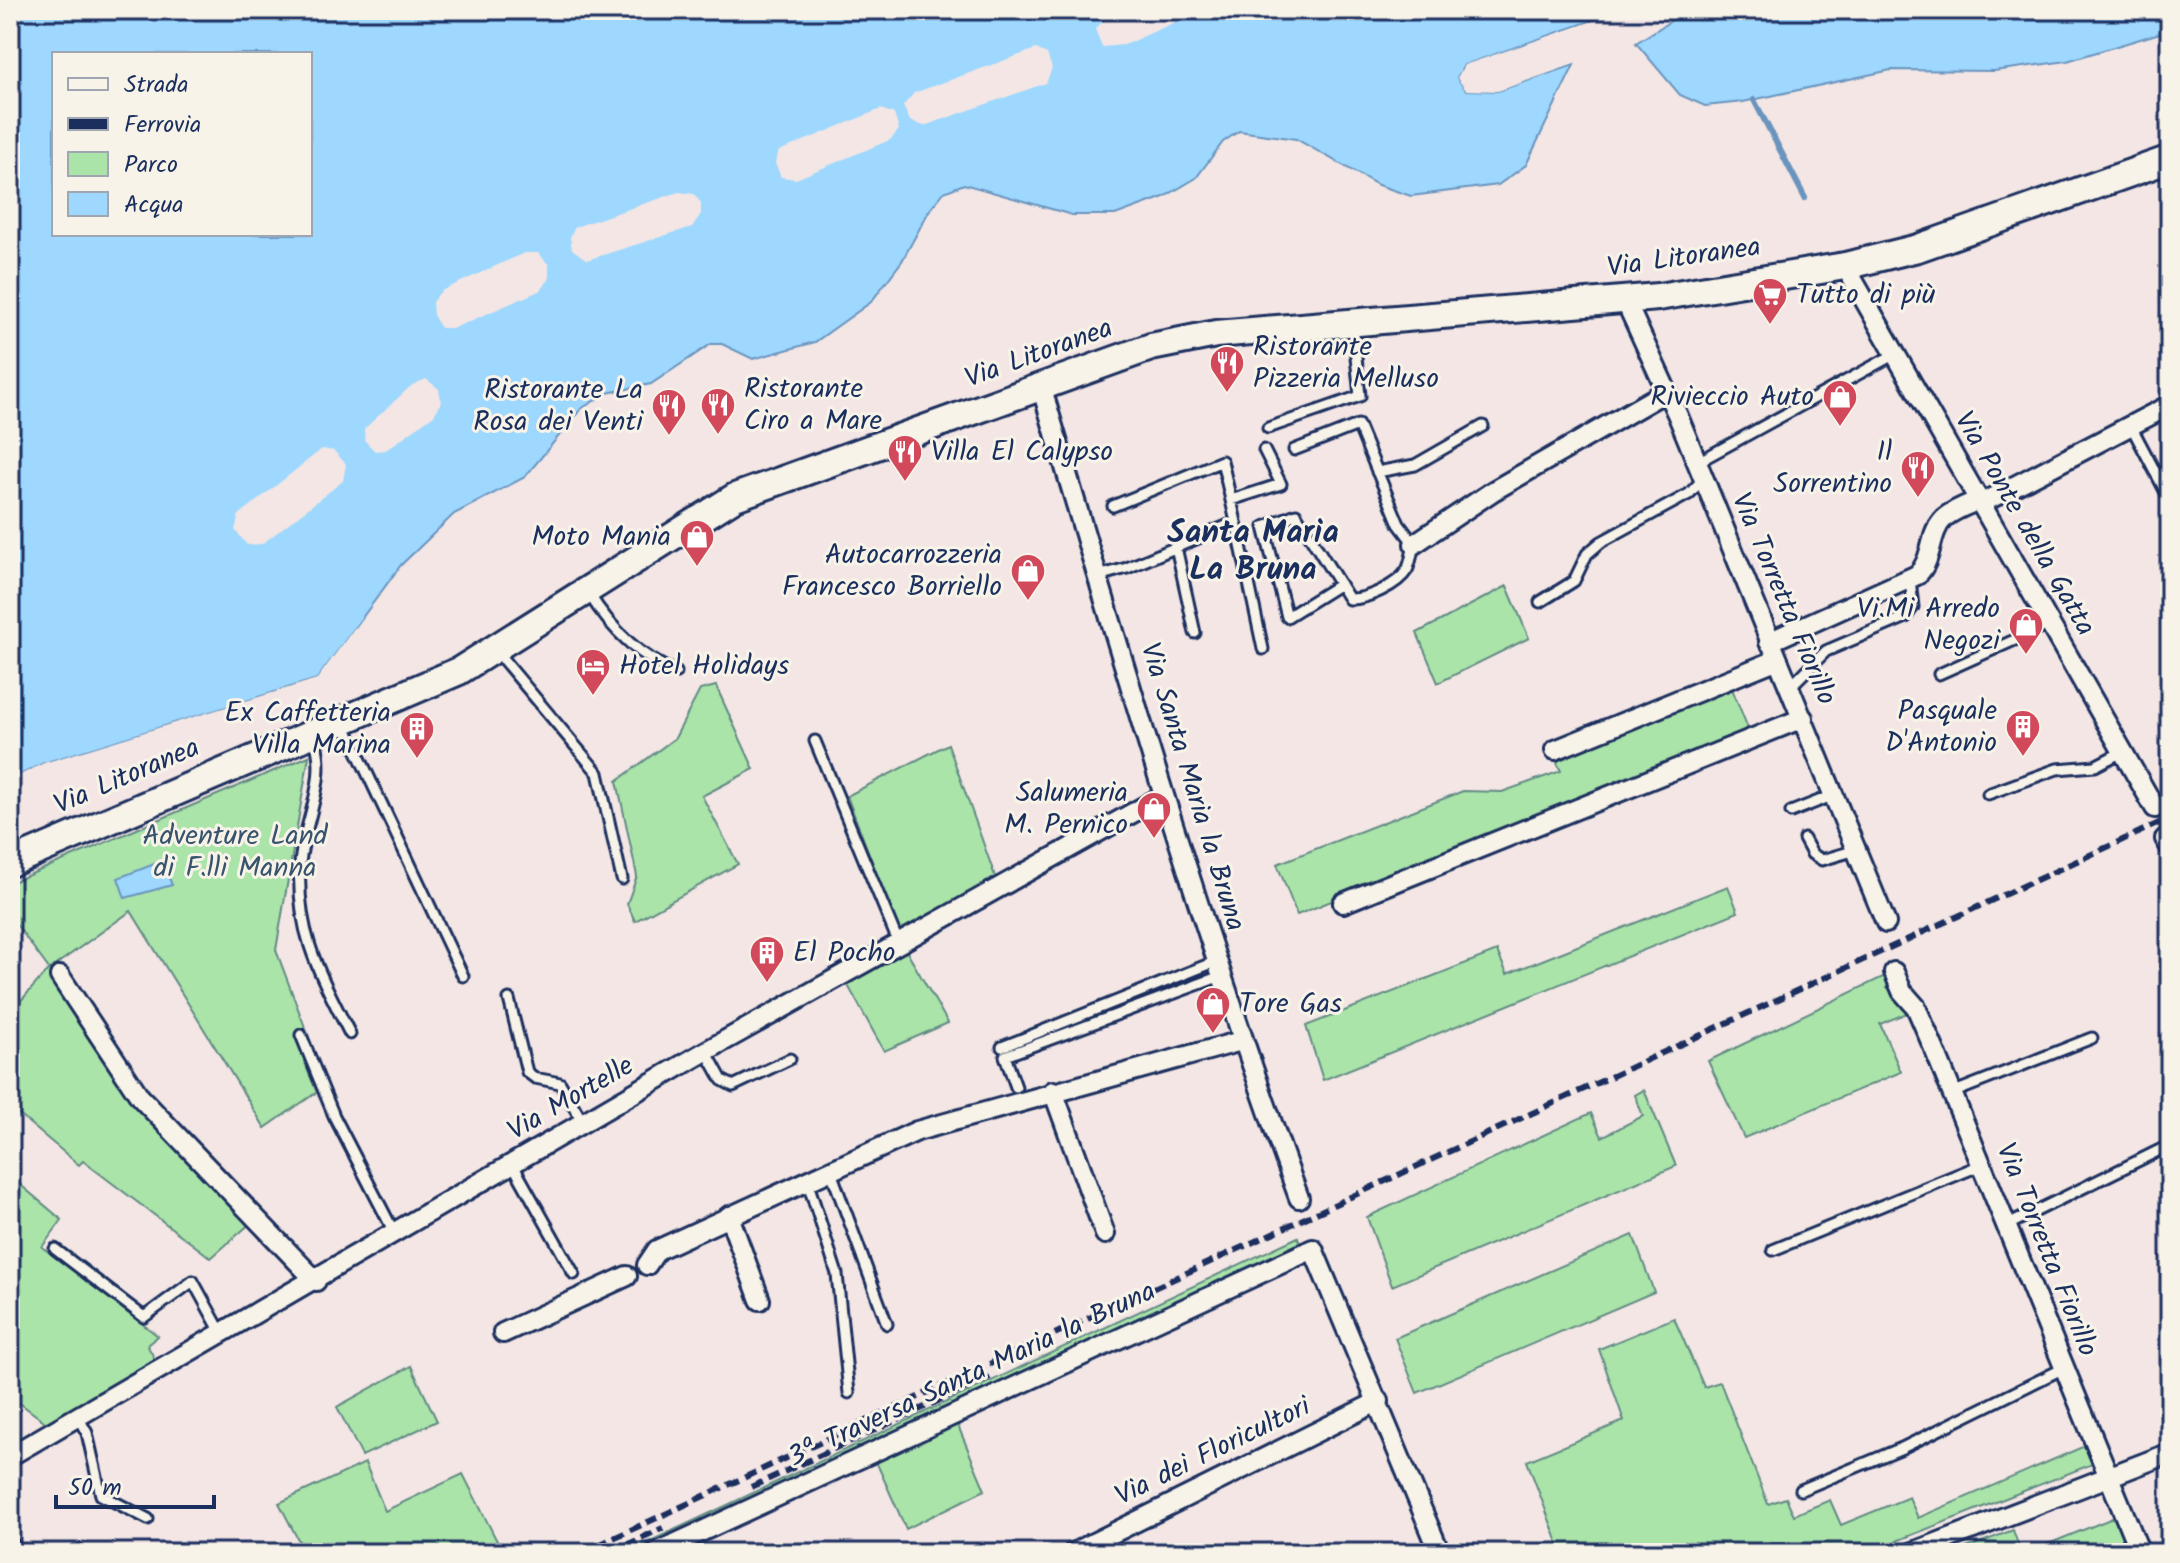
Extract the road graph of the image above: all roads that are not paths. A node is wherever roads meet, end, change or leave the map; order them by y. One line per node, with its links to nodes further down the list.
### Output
1 (2170, 159): 2 (street, Via Litoranea)
2 (1845, 266): 3 (street, Via Litoranea); 5 (street, Via Ponte della Gatta)
3 (1625, 300): 4 (street, Via Litoranea); 7 (street, Via Torretta Fiorillo)
4 (1352, 323): 6 (street, Via Litoranea); 11 (lane)
5 (1895, 354): 14 (lane); 18 (street, Via Ponte della Gatta)
6 (1042, 389): 23 (street, Via Santa Maria la Bruna); 26 (street, Via Litoranea)
7 (1665, 392): 14 (street, Via Torretta Fiorillo); 21 (street)
8 (2170, 405): 9 (street)
9 (2130, 424): 17 (lane); 18 (street)
10 (1483, 426): 15 (lane)
11 (1268, 428)
12 (1264, 450): 16 (lane)
13 (1294, 450): 15 (lane)
14 (1700, 471): 27 (lane); 30 (street, Via Torretta Fiorillo)
15 (1377, 472): 21 (lane)
16 (1231, 500): 19 (lane); 20 (lane)
17 (2170, 500)
18 (1980, 502): 24 (street); 28 (street, Via Ponte della Gatta)
19 (1113, 506)
20 (1236, 522): 22 (lane); 31 (lane)
21 (1414, 544): 25 (lane)
22 (1176, 547): 23 (lane); 29 (lane)
23 (1097, 576): 45 (street, Via Santa Maria la Bruna)
24 (1910, 579): 30 (street); 36 (lane)
25 (1340, 584): 25 (lane)
26 (588, 591): 32 (street, Via Litoranea); 34 (lane)
27 (1540, 602)
28 (2048, 625): 35 (lane); 42 (street, Via Ponte della Gatta)
29 (1195, 633)
30 (1769, 642): 33 (street, Via Torretta Fiorillo)
31 (1263, 649)
32 (496, 651): 38 (street, Via Litoranea); 51 (lane)
33 (1776, 660): 36 (street, Via Torretta Fiorillo); 41 (street)
34 (676, 672)
35 (1939, 674)
36 (1789, 688): 37 (street, Via Torretta Fiorillo)
37 (1803, 718): 44 (street, Via Torretta Fiorillo); 52 (street)
38 (342, 721): 39 (street, Via Litoranea); 58 (lane)
39 (312, 733): 50 (street, Via Litoranea); 60 (lane)
40 (815, 741): 54 (lane)
41 (1555, 750)
42 (2122, 752): 43 (lane); 46 (street, Via Ponte della Gatta)
43 (1988, 794)
44 (1834, 795): 47 (lane); 49 (street, Via Torretta Fiorillo)
45 (1163, 796): 54 (street, Via Mortelle); 55 (street, Via Santa Maria la Bruna)
46 (2155, 808)
47 (1791, 812)
48 (1804, 839): 49 (lane)
49 (1856, 850): 53 (street, Via Torretta Fiorillo)
50 (10, 863)
51 (622, 879)
52 (1343, 903)
53 (1886, 923)
54 (899, 944): 65 (street, Via Mortelle)
55 (1219, 968): 63 (street, Via Santa Maria la Bruna); 64 (lane); 67 (lane)
56 (1894, 972): 69 (street, Via Torretta Fiorillo)
57 (60, 976): 86 (street)
58 (463, 976)
59 (509, 999): 70 (lane)
60 (350, 1034)
61 (301, 1035): 79 (lane)
62 (2092, 1038): 69 (lane)
63 (1241, 1041): 68 (street); 76 (street, Via Santa Maria la Bruna)
64 (1002, 1047)
65 (706, 1051): 66 (lane); 70 (street, Via Mortelle)
66 (790, 1059)
67 (1016, 1087)
68 (1053, 1091): 74 (street); 80 (street)
69 (1952, 1093): 73 (street, Via Torretta Fiorillo)
70 (584, 1124): 72 (street, Via Mortelle)
71 (2170, 1145): 78 (lane)
72 (513, 1165): 79 (street, Via Mortelle); 84 (lane)
73 (1981, 1165): 78 (street, Via Torretta Fiorillo); 82 (lane)
74 (830, 1169): 75 (street); 88 (lane)
75 (807, 1180): 77 (street); 92 (lane)
76 (1299, 1198)
77 (729, 1216): 83 (street); 87 (street)
78 (2006, 1226): 91 (street, Via Torretta Fiorillo)
79 (395, 1234): 86 (street, Via Mortelle)
80 (1105, 1234)
81 (55, 1249): 90 (lane)
82 (1773, 1250)
83 (647, 1265)
84 (574, 1274)
85 (627, 1276): 89 (street)
86 (316, 1281): 90 (street, Via Mortelle)
87 (760, 1300)
88 (887, 1324)
89 (503, 1333)
90 (222, 1335): 94 (street, Via Mortelle)
91 (2064, 1368): 97 (street, Via Torretta Fiorillo); 98 (lane)
92 (849, 1393)
93 (1379, 1401): 102 (street, 3ª Traversa Santa Maria la Bruna); 103 (street, Via dei Floricultori); 104 (street)
94 (78, 1417): 96 (street, Via Mortelle); 99 (lane)
95 (2170, 1453): 97 (street)
96 (10, 1456)
97 (2108, 1476): 105 (street); 106 (street, Via Torretta Fiorillo)
98 (1801, 1490)
99 (148, 1519)
100 (10, 1538): 101 (lane)
101 (19, 1553)
102 (655, 1553)
103 (1073, 1553)
104 (1440, 1553)
105 (1911, 1553)
106 (2140, 1553)

